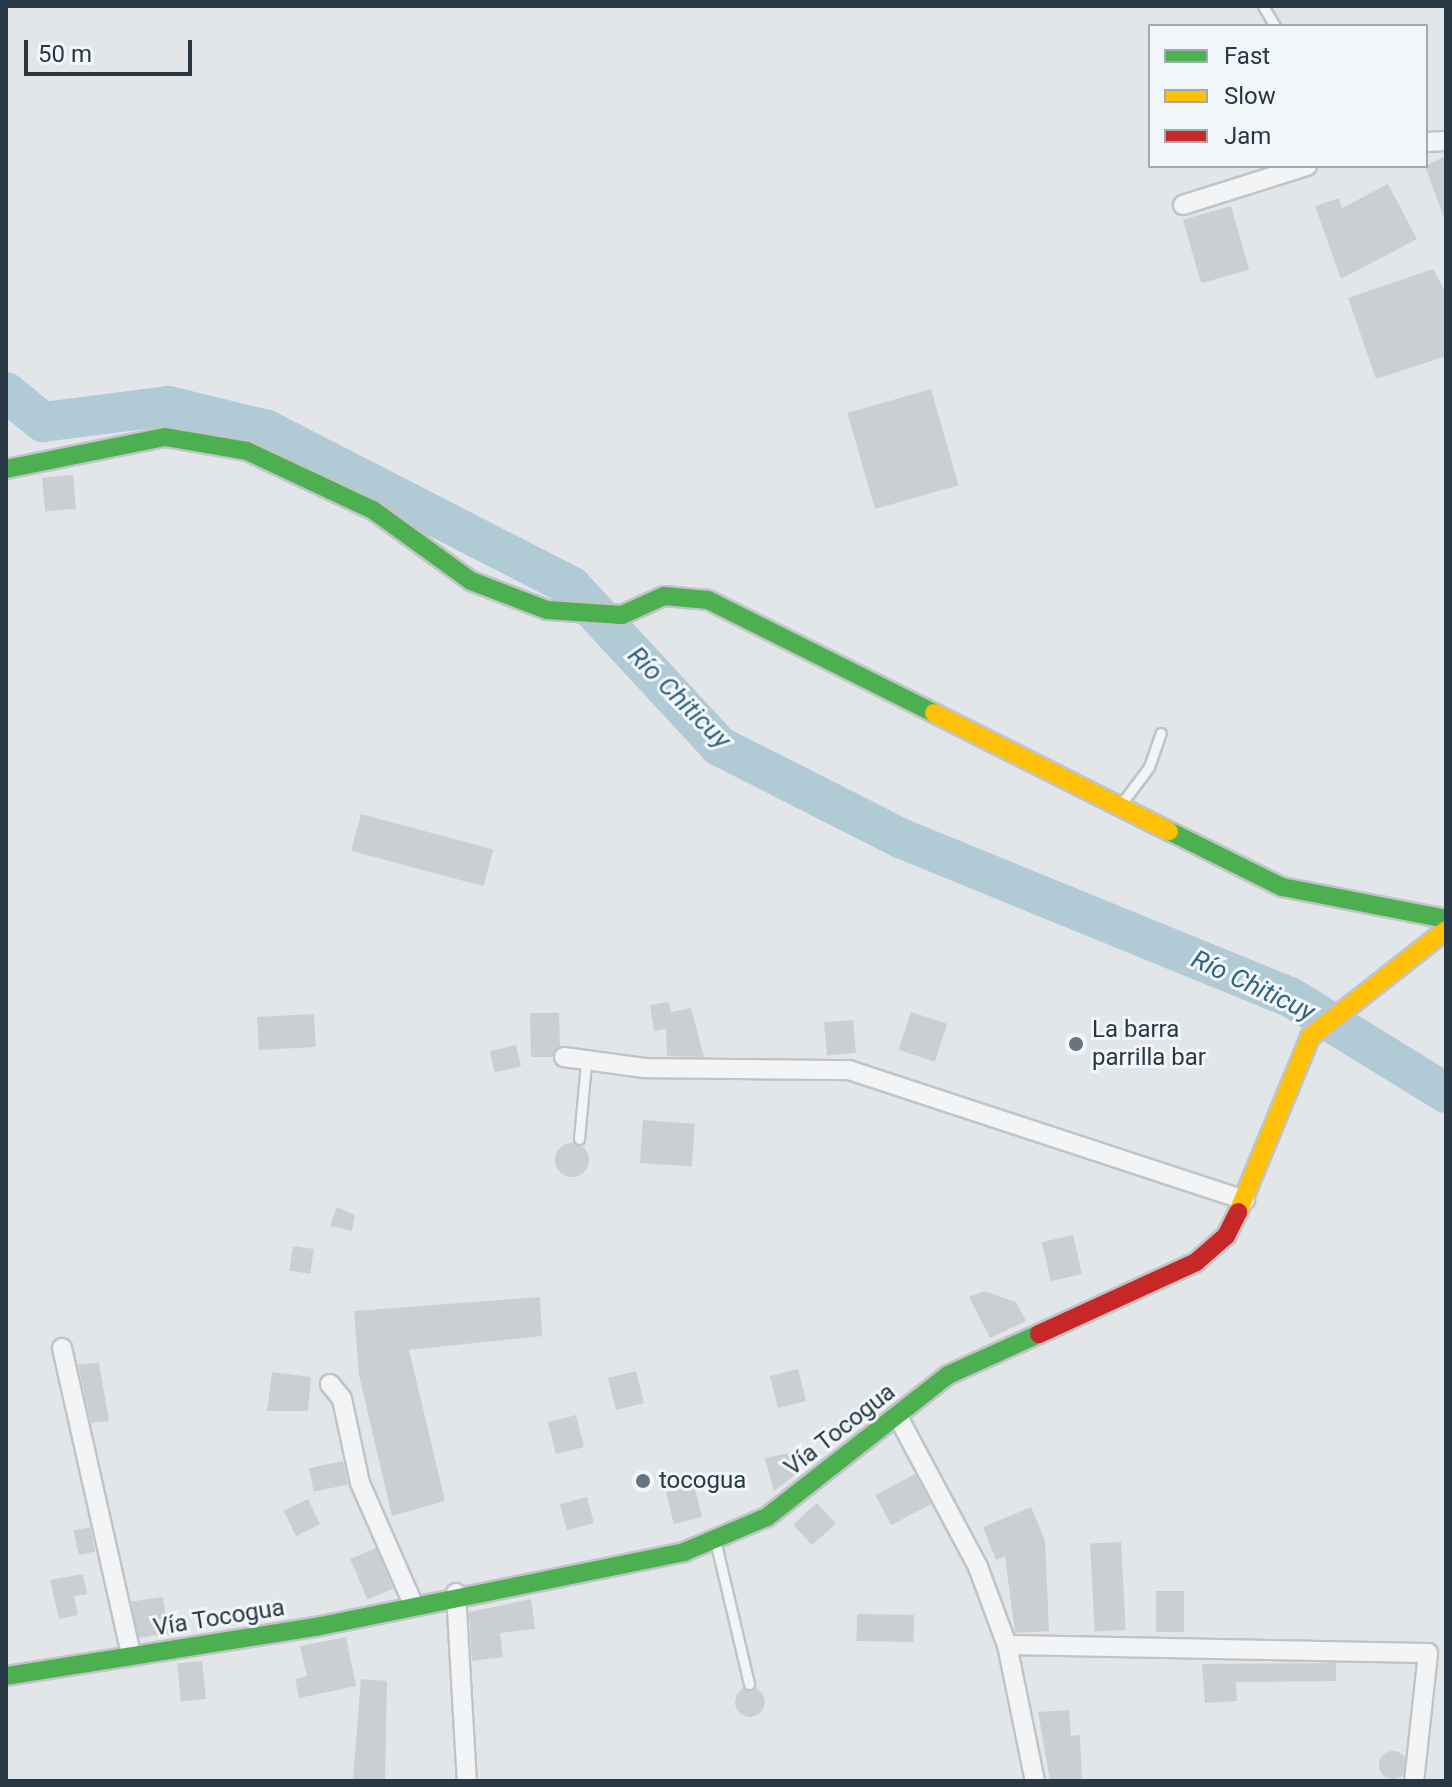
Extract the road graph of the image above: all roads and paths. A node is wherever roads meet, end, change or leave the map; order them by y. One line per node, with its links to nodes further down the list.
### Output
1 (1263, 6): 2 (lane)
2 (1274, 24)
3 (1301, 168): 4 (street)
4 (1183, 205)
5 (6, 469): 7 (street)
6 (1161, 733): 7 (lane)
7 (1122, 803): 8 (street)
8 (1446, 919)
9 (1446, 930): 13 (street, Vía Tocogua)
10 (564, 1057): 11 (street)
11 (586, 1063): 12 (lane); 13 (street)
12 (579, 1139)
13 (1245, 1200): 16 (street, Vía Tocogua)
14 (62, 1348): 21 (street)
15 (330, 1384): 19 (street)
16 (897, 1415): 17 (street, Vía Tocogua); 20 (street)
17 (715, 1539): 18 (street, Vía Tocogua); 23 (lane)
18 (456, 1593): 19 (street, Vía Tocogua); 24 (street)
19 (413, 1604): 21 (street, Vía Tocogua)
20 (1007, 1645): 25 (street); 26 (street)
21 (131, 1655): 22 (street, Vía Tocogua)
22 (6, 1676)
23 (749, 1684)
24 (467, 1781)
25 (1035, 1781)
26 (1414, 1781)

